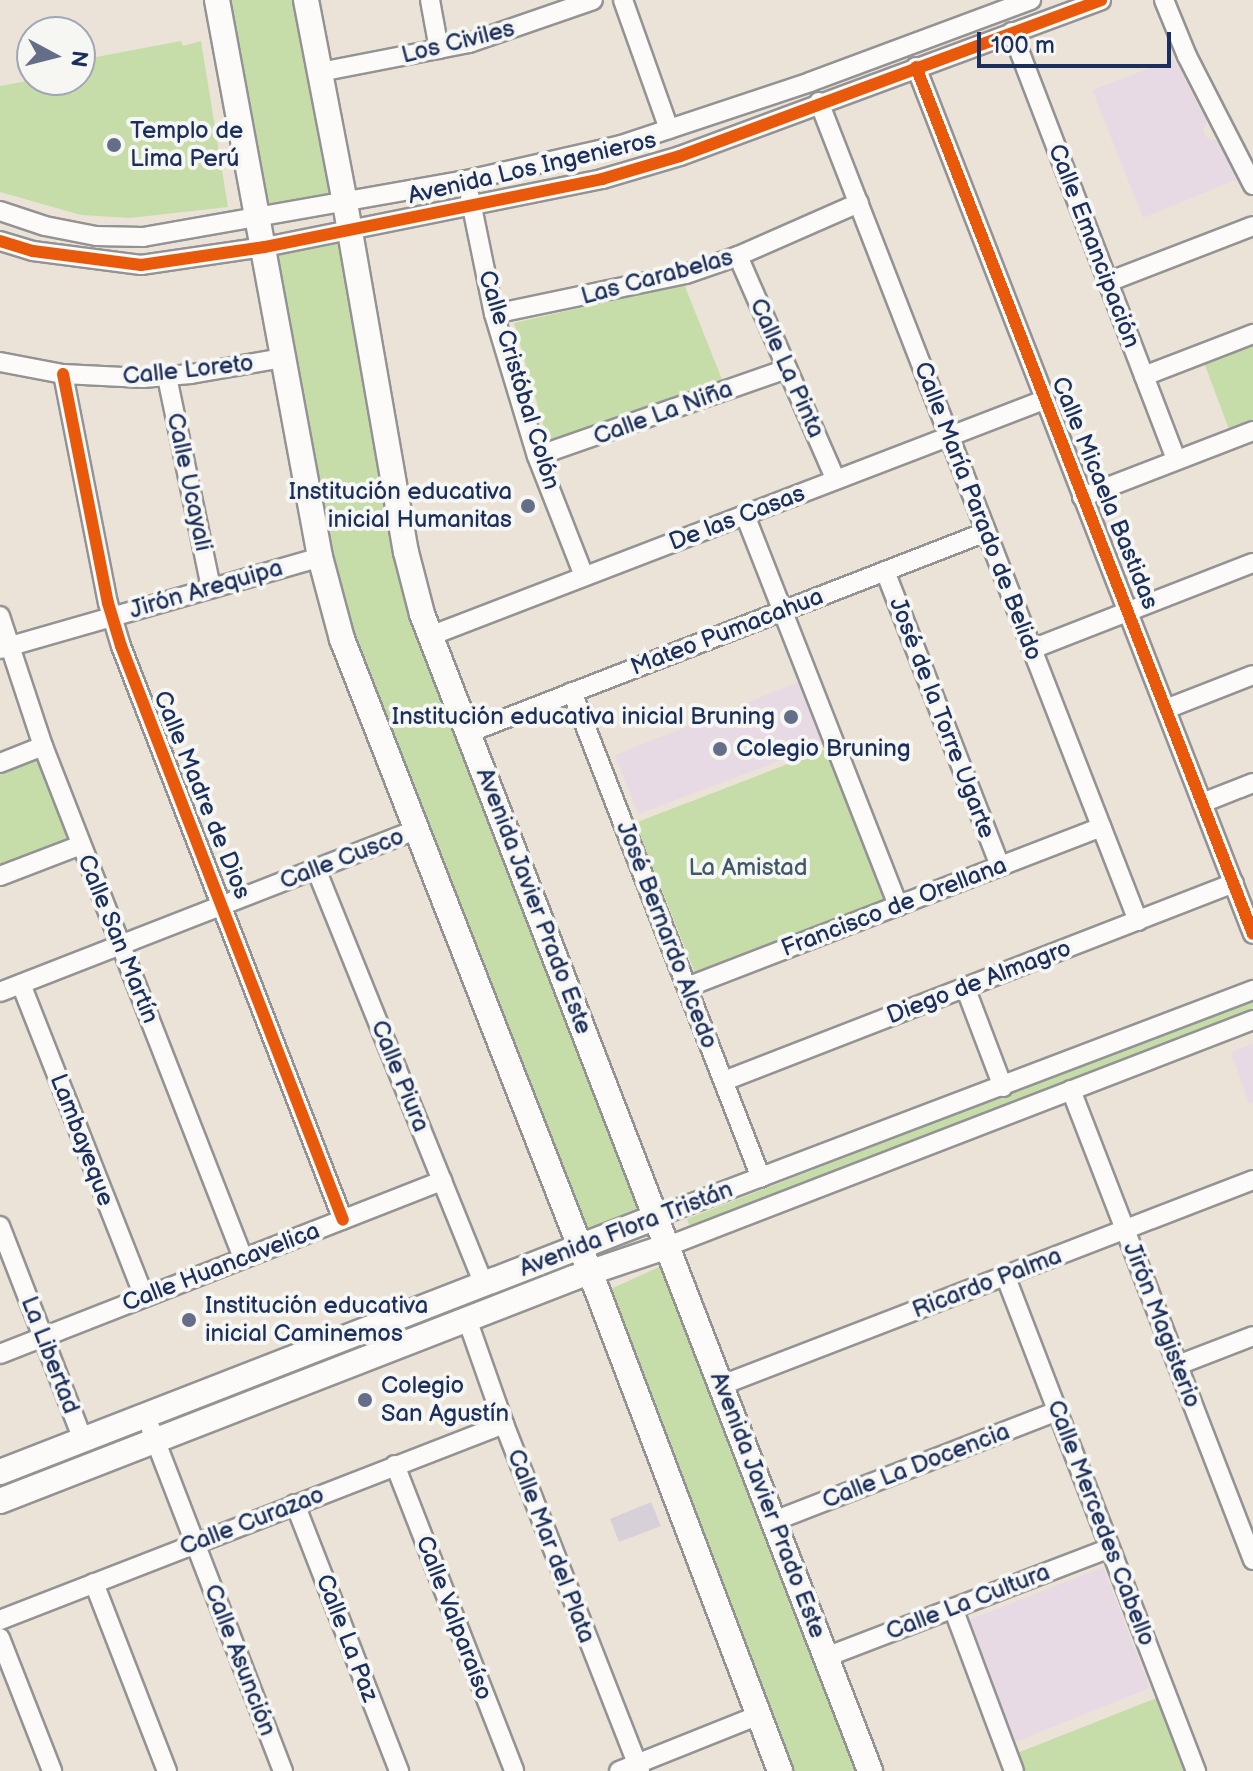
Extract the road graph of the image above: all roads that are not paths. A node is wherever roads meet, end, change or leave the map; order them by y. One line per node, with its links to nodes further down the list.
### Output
1 (217, 0): 22 (main road)
2 (306, 0): 13 (main road, Avenida Javier Prado Este)
3 (430, 0): 11 (street)
4 (593, 0): 11 (street, Los Civiles)
5 (623, 0): 15 (street)
6 (1031, 0): 15 (street, Avenida Los Ingenieros)
7 (1101, 0): 9 (street, Avenida Los Ingenieros)
8 (1164, 0): 17 (street)
9 (1070, 5): 10 (street, Avenida Los Ingenieros)
10 (1012, 32): 12 (street, Avenida Los Ingenieros); 28 (street, Calle Emancipación)
11 (439, 49): 13 (street, Los Civiles)
12 (916, 67): 14 (street, Avenida Los Ingenieros); 37 (street, Calle Micaela Bastidas)
13 (320, 72): 18 (main road, Avenida Javier Prado Este)
14 (819, 102): 19 (street, Calle María Parado de Belido); 20 (street, Avenida Los Ingenieros)
15 (669, 129): 16 (street, Avenida Los Ingenieros)
16 (467, 180): 18 (street, Avenida Los Ingenieros); 20 (street, Calle Cristóbal Colón)
17 (1253, 185)
18 (345, 203): 22 (street, Avenida Los Ingenieros); 24 (main road, Avenida Javier Prado Este)
19 (859, 203): 27 (street, Las Carabelas); 39 (street, Calle María Parado de Belido)
20 (472, 206): 24 (street, Avenida Los Ingenieros); 29 (street, Calle Cristóbal Colón)
21 (0, 211): 22 (street, Avenida Los Ingenieros)
22 (260, 219): 26 (main road)
23 (1253, 226): 28 (street)
24 (350, 231): 26 (street, Avenida Los Ingenieros); 55 (main road, Avenida Javier Prado Este)
25 (0, 241): 26 (street, Avenida Los Ingenieros)
26 (265, 247): 31 (main road)
27 (738, 256): 29 (street, Las Carabelas); 33 (street, Calle La Pinta)
28 (1108, 282): 35 (street, Calle Emancipación)
29 (494, 314): 40 (street, Calle Cristóbal Colón)
30 (1253, 334): 35 (street)
31 (282, 358): 36 (street, Calle Loreto); 46 (main road)
32 (0, 362): 34 (street, Calle Loreto)
33 (787, 369): 40 (street, Calle La Niña); 42 (street, Calle La Pinta)
34 (63, 374): 36 (street, Calle Loreto); 54 (street, Calle Madre de Dios)
35 (1144, 376): 41 (street, Calle Emancipación)
36 (167, 377): 50 (street, Calle Ucayali)
37 (1044, 400): 39 (street, De las Casas); 43 (street, Calle Micaela Bastidas)
38 (1253, 431): 41 (street)
39 (949, 436): 42 (street, De las Casas); 45 (street, Calle María Parado de Belido)
40 (537, 456): 49 (street, Calle Cristóbal Colón)
41 (1176, 460): 43 (street)
42 (836, 480): 44 (street, De las Casas)
43 (1082, 497): 52 (street, Calle Micaela Bastidas)
44 (745, 515): 49 (street, De las Casas); 51 (street)
45 (986, 532): 48 (street, Mateo Pumacahua); 57 (street, Calle María Parado de Belido)
46 (320, 557): 50 (street, Jirón Arequipa); 67 (main road)
47 (1253, 563): 52 (street)
48 (885, 571): 51 (street, Mateo Pumacahua); 69 (street, José de la Torre Ugarte)
49 (584, 576): 55 (street, De las Casas)
50 (211, 588): 54 (street, Jirón Arequipa)
51 (782, 611): 59 (street, Mateo Pumacahua); 74 (street)
52 (1128, 612): 57 (street); 60 (street, Calle Micaela Bastidas)
53 (0, 616): 56 (street, Calle San Martín)
54 (112, 617): 56 (street, Jirón Arequipa); 73 (street, Calle Madre de Dios)
55 (430, 636): 61 (main road, Avenida Javier Prado Este)
56 (4, 648): 62 (street, Calle San Martín)
57 (1032, 649): 66 (street, Calle María Parado de Belido)
58 (1253, 675): 60 (street)
59 (572, 692): 61 (street, Mateo Pumacahua); 79 (street, José Bernardo Alcedo)
60 (1166, 709): 65 (street, Calle Micaela Bastidas)
61 (468, 733): 90 (main road, Avenida Javier Prado Este)
62 (43, 746): 63 (street); 68 (street, Calle San Martín)
63 (0, 763)
64 (1253, 783): 65 (street)
65 (1202, 803): 72 (street, Calle Micaela Bastidas)
66 (1101, 827): 69 (street, Francisco de Orellana); 75 (street, Calle María Parado de Belido)
67 (416, 830): 70 (street, Calle Cusco); 94 (main road)
68 (81, 845): 71 (street); 77 (street, Calle San Martín)
69 (1000, 866): 74 (street, Francisco de Orellana)
70 (316, 869): 73 (street, Calle Cusco); 89 (street, Calle Piura)
71 (0, 876)
72 (1234, 883): 75 (street, Diego de Almagro); 76 (street, Calle Micaela Bastidas)
73 (221, 905): 77 (street, Calle Cusco); 91 (street, Calle Madre de Dios)
74 (898, 906): 79 (street, Francisco de Orellana)
75 (1138, 921): 80 (street, Diego de Almagro)
76 (1253, 934)
77 (120, 944): 78 (street, Calle Cusco); 96 (street, Calle San Martín)
78 (21, 984): 82 (street, Calle Cusco); 100 (street, Lambayeque)
79 (687, 987): 84 (street, José Bernardo Alcedo)
80 (965, 987): 84 (street, Diego de Almagro); 85 (street)
81 (1253, 990): 85 (street, Avenida Flora Tristán)
82 (0, 992)
83 (1253, 1020): 86 (street, Avenida Flora Tristán)
84 (724, 1081): 87 (street, José Bernardo Alcedo)
85 (1003, 1087): 87 (street, Avenida Flora Tristán)
86 (1071, 1090): 92 (street, Jirón Magisterio); 95 (street, Avenida Flora Tristán)
87 (761, 1178): 90 (street, Avenida Flora Tristán)
88 (1253, 1180): 92 (street, Ricardo Palma)
89 (442, 1181): 91 (street, Calle Huancavelica); 99 (street, Calle Piura)
90 (656, 1217): 94 (main road, Avenida Flora Tristán); 95 (main road, Avenida Javier Prado Este)
91 (343, 1220): 96 (street, Calle Huancavelica)
92 (1125, 1229): 98 (street, Ricardo Palma); 105 (street, Jirón Magisterio)
93 (2, 1236): 103 (street, La Libertad)
94 (580, 1246): 97 (main road); 99 (main road, Avenida Flora Tristán)
95 (668, 1246): 97 (main road, Avenida Flora Tristán); 106 (main road, Avenida Javier Prado Este)
96 (243, 1258): 100 (street, Calle Huancavelica)
97 (590, 1273): 101 (main road, Avenida Flora Tristán); 125 (main road)
98 (1005, 1275): 106 (street, Ricardo Palma); 107 (street, Calle Mercedes Cabello)
99 (484, 1284): 108 (main road, Avenida Flora Tristán)
100 (144, 1297): 103 (street, Calle Huancavelica)
101 (467, 1319): 109 (street, Calle Mar del Plata); 111 (main road, Avenida Flora Tristán)
102 (1253, 1336): 105 (street)
103 (44, 1337): 104 (street, Calle Huancavelica); 110 (street, La Libertad)
104 (0, 1354)
105 (1178, 1365): 119 (street, Jirón Magisterio)
106 (722, 1385): 116 (main road, Avenida Javier Prado Este)
107 (1058, 1411): 116 (street, Calle La Docencia); 118 (street, Calle Mercedes Cabello)
108 (146, 1415): 110 (main road, Avenida Flora Tristán); 111 (street, Calle Asunción)
109 (504, 1424): 112 (street, Calle Curazao); 126 (street, Calle Mar del Plata)
110 (83, 1440): 113 (main road, Avenida Flora Tristán)
111 (155, 1441): 114 (main road, Avenida Flora Tristán); 117 (street, Calle Asunción)
112 (395, 1465): 115 (street, Calle Curazao); 131 (street, Calle Valparaíso)
113 (0, 1472)
114 (0, 1501)
115 (295, 1504): 117 (street, Calle Curazao); 130 (street, Calle La Paz)
116 (774, 1521): 124 (main road, Avenida Javier Prado Este)
117 (195, 1543): 120 (street, Calle Curazao); 129 (street, Calle Asunción)
118 (1110, 1548): 121 (street, Calle La Cultura); 135 (street, Calle Mercedes Cabello)
119 (1253, 1560)
120 (94, 1583): 122 (street, Calle Curazao); 128 (street)
121 (953, 1608): 124 (street, Calle La Cultura); 134 (street)
122 (0, 1620)
123 (0, 1638): 127 (street)
124 (826, 1657): 133 (main road, Avenida Javier Prado Este)
125 (759, 1715): 126 (street); 132 (main road)
126 (632, 1769)
127 (52, 1771)
128 (167, 1771)
129 (283, 1771)
130 (399, 1771)
131 (514, 1771)
132 (780, 1771)
133 (870, 1771)
134 (1014, 1771)
135 (1196, 1771)

